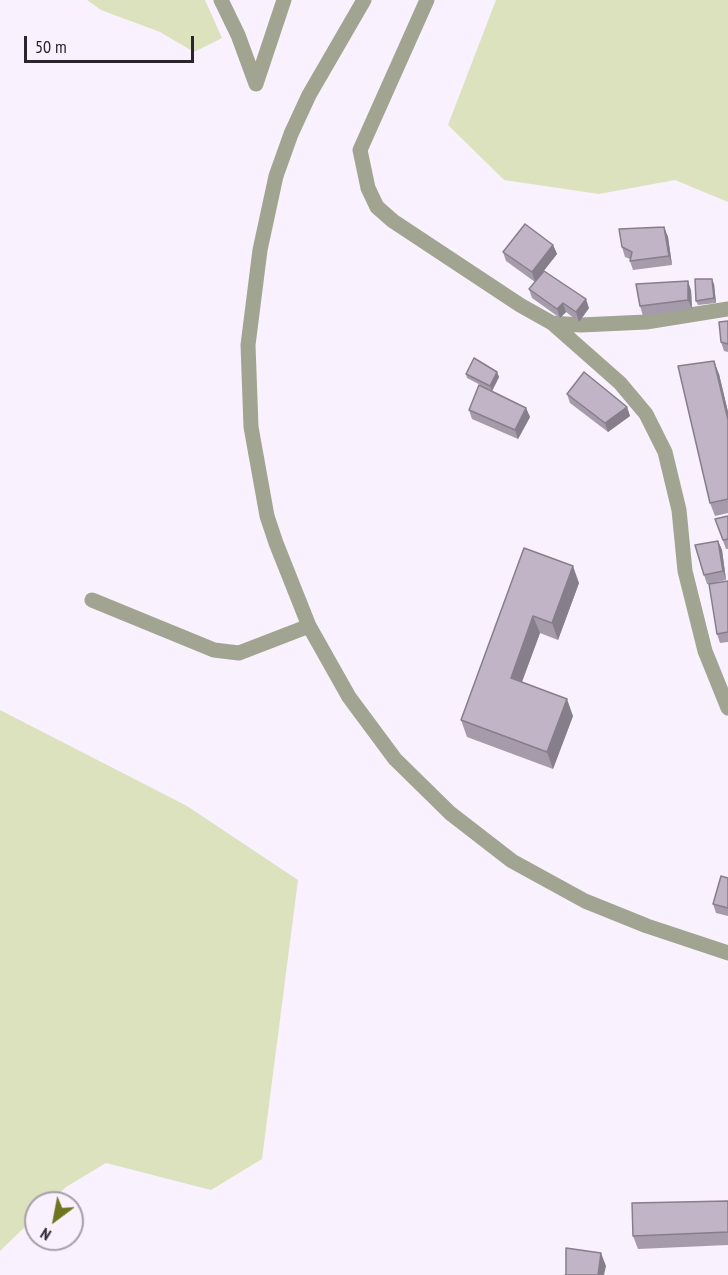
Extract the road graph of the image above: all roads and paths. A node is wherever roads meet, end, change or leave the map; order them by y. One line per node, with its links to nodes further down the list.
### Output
1 (221, 0): 2 (street)
2 (284, 0)
3 (364, 0): 8 (street)
4 (427, 0): 6 (street)
5 (728, 309): 6 (street)
6 (552, 323): 9 (street)
7 (92, 600): 8 (street)
8 (309, 626): 10 (street)
9 (728, 708)
10 (728, 952)

